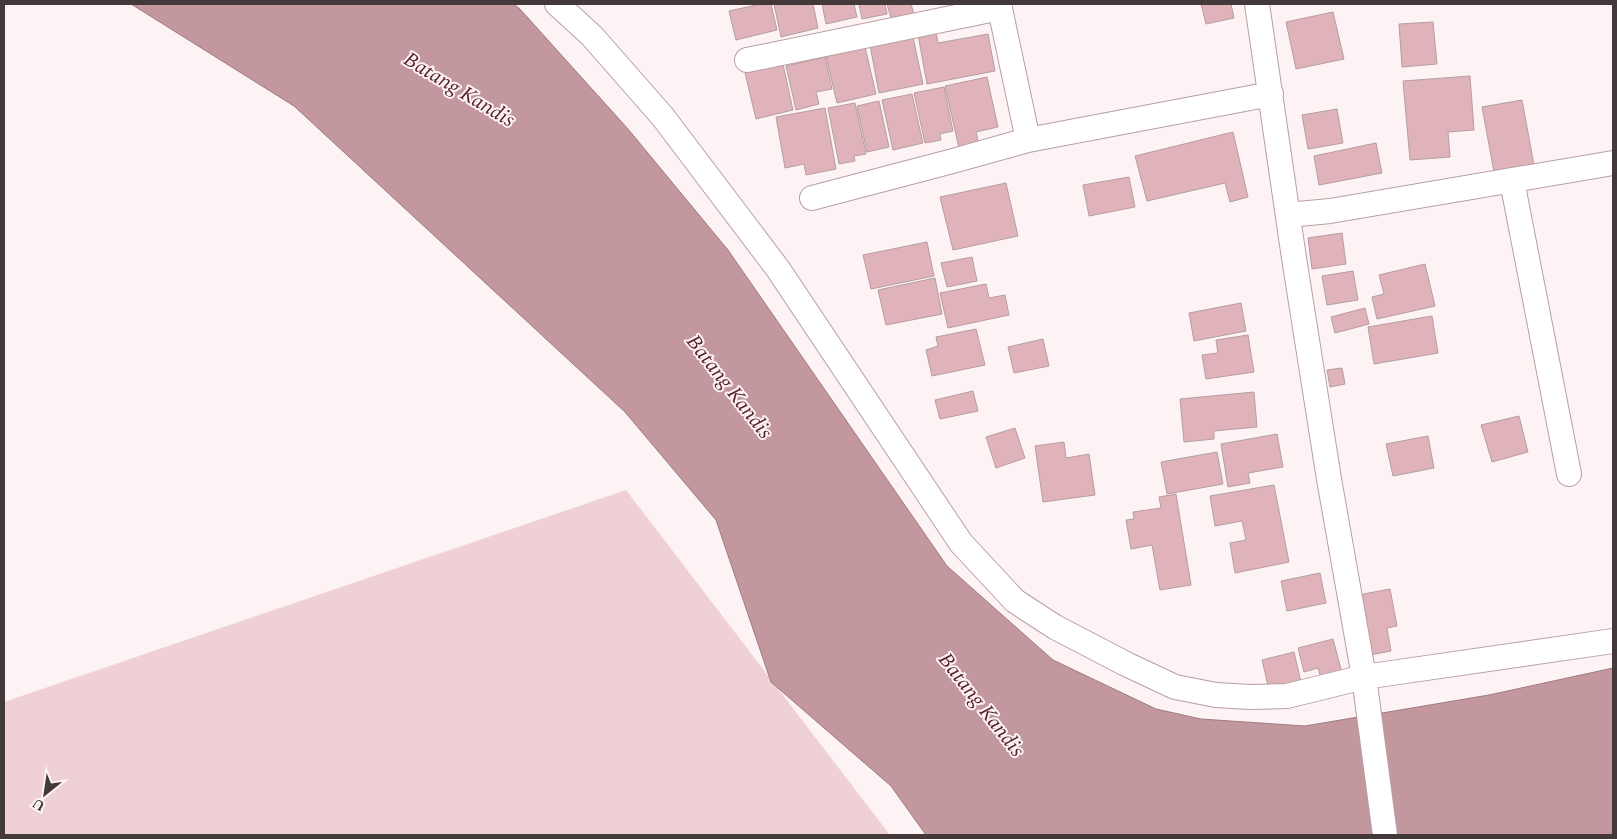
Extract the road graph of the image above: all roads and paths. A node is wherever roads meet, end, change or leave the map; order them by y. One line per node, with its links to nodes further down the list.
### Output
1 (557, 4): 13 (street)
2 (1257, 4): 5 (street)
3 (1000, 6): 4 (street); 6 (street)
4 (746, 60)
5 (1271, 94): 6 (street); 10 (street)
6 (1028, 140): 9 (street)
7 (1613, 163): 8 (street)
8 (1512, 181): 10 (street); 11 (street)
9 (812, 198)
10 (1288, 215): 13 (street)
11 (1569, 474)
12 (1613, 641): 13 (street)
13 (1364, 677): 14 (street)
14 (1385, 835)

